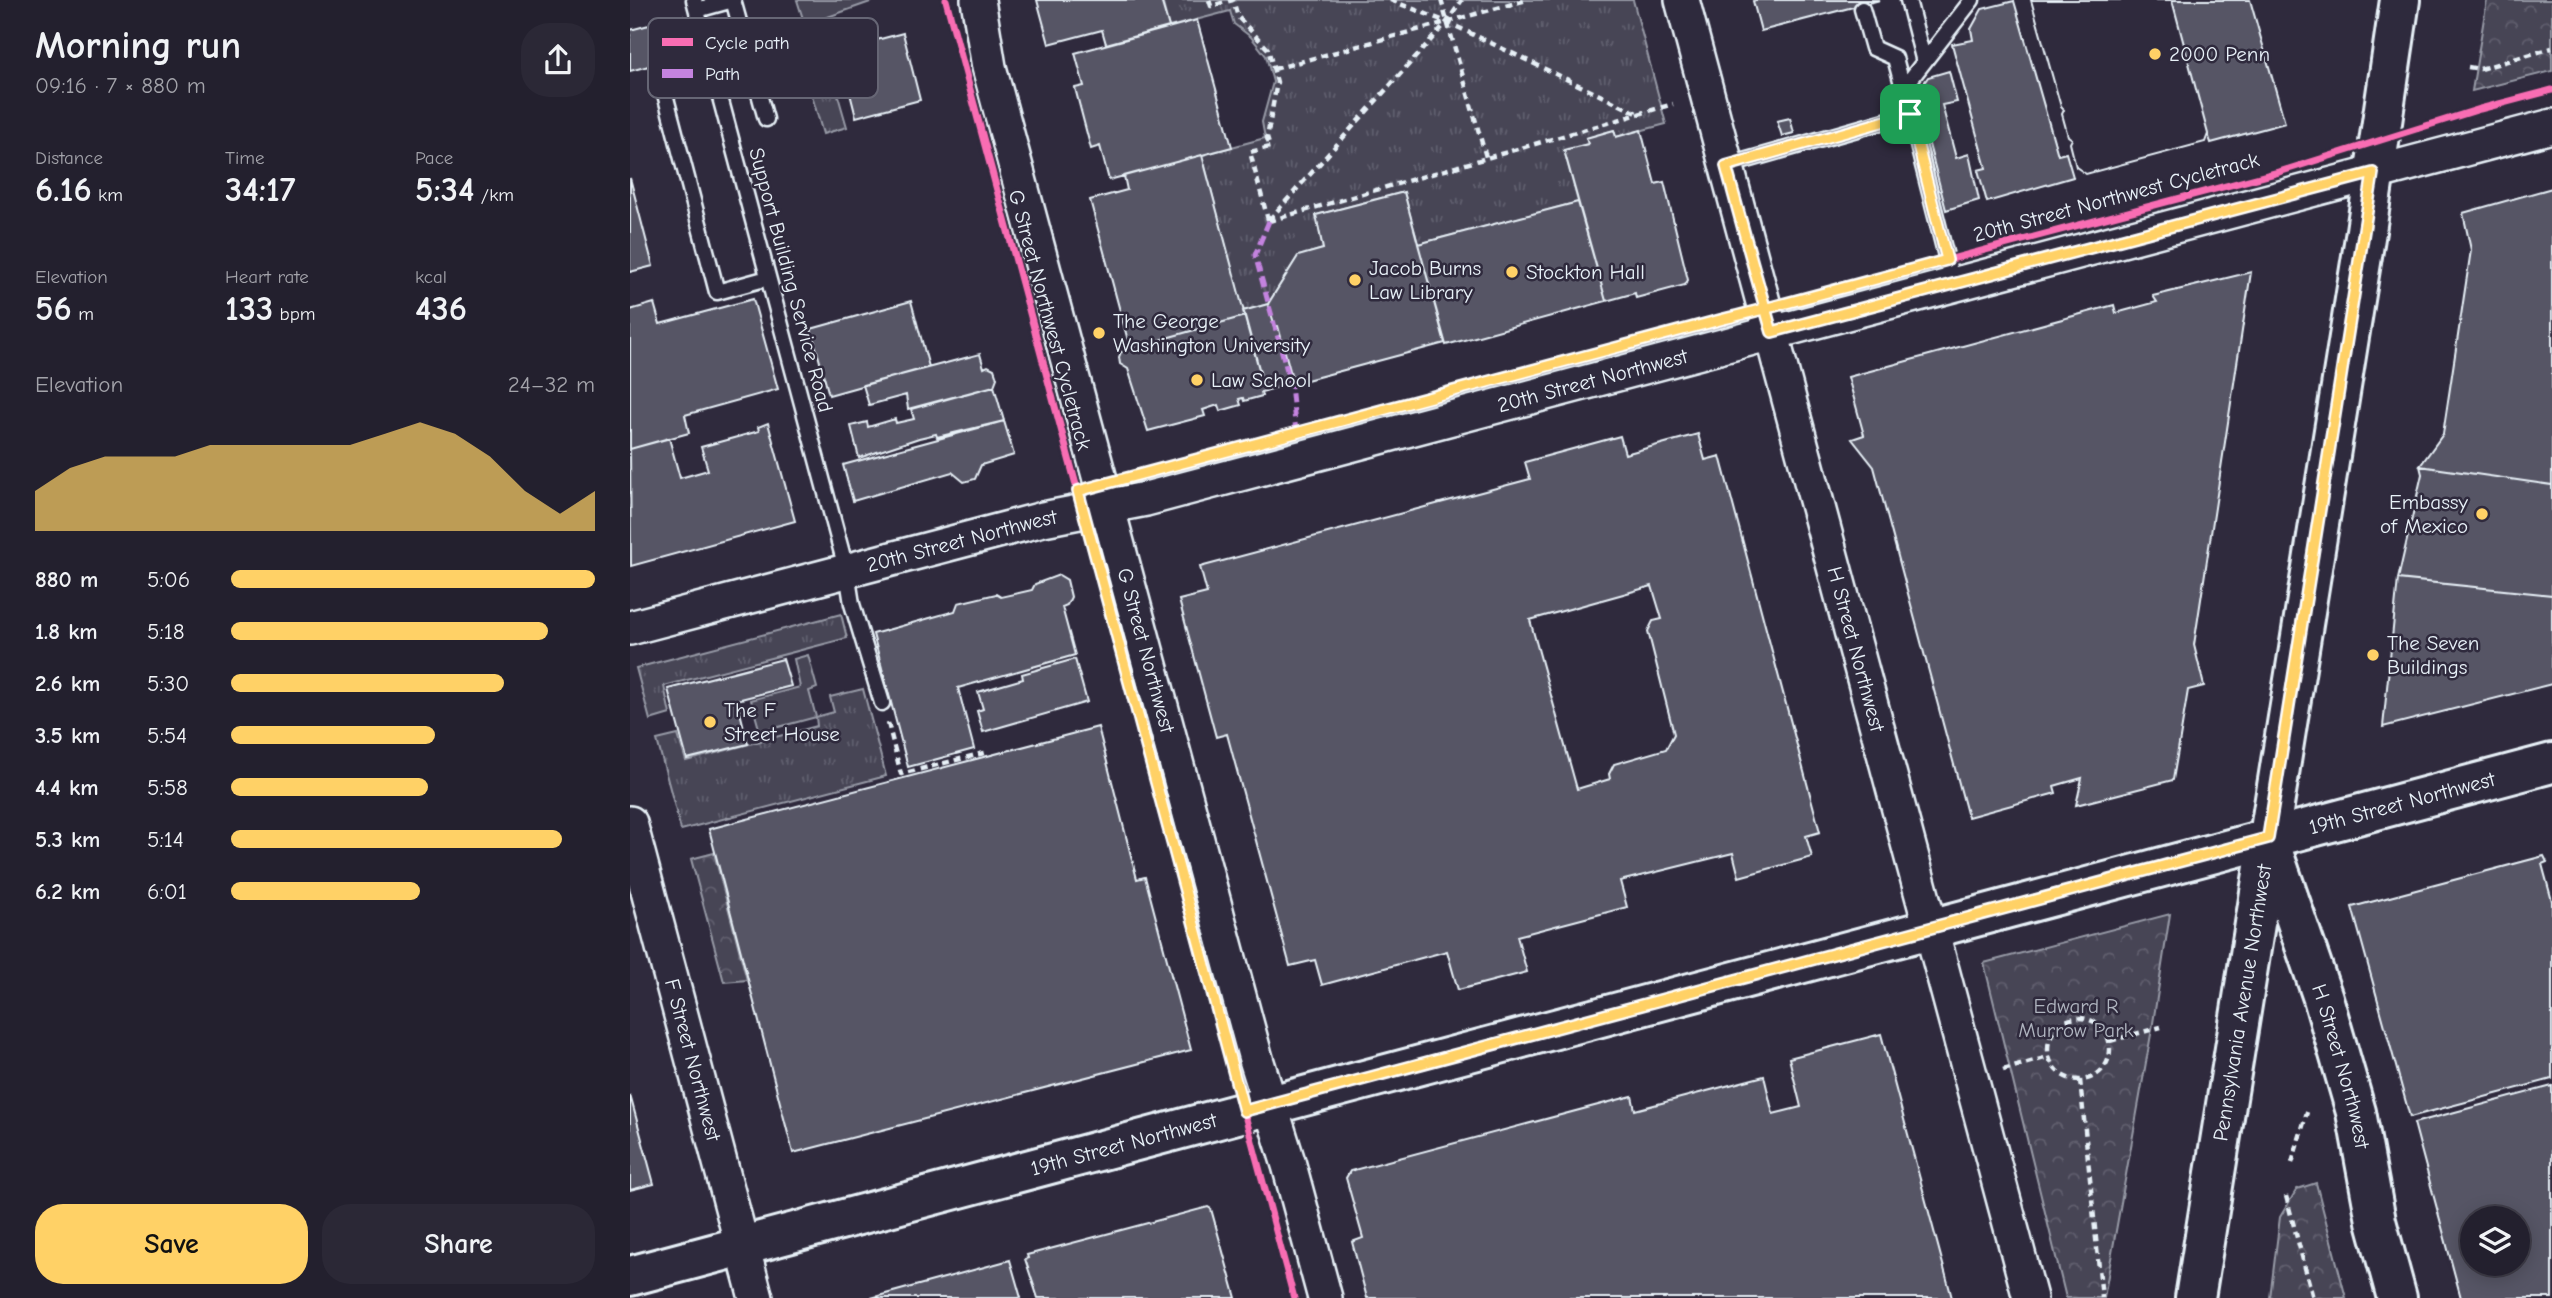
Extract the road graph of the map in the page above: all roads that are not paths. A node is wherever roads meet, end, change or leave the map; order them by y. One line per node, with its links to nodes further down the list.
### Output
1 (733, 0): 7 (lane); 9 (lane)
2 (978, 0): 23 (street, G Street Northwest)
3 (1682, 0): 18 (street, H Street Northwest)
4 (1908, 0): 10 (lane)
5 (1972, 0): 10 (lane)
6 (2400, 0): 19 (main road, Pennsylvania Avenue Northwest)
7 (696, 5)
8 (1862, 9): 11 (lane)
9 (738, 18)
10 (1924, 62): 11 (lane)
11 (1903, 89): 15 (lane)
12 (666, 98): 20 (lane)
13 (721, 98): 20 (lane, Support Building Service Road)
14 (760, 98): 16 (lane)
15 (1910, 114): 18 (lane); 21 (lane)
16 (766, 119)
17 (2552, 126): 19 (street, 20th Street Northwest)
18 (1726, 166): 22 (street, H Street Northwest)
19 (2373, 173): 21 (street, 20th Street Northwest); 29 (main road, Pennsylvania Avenue Northwest)
20 (768, 278): 24 (lane, Support Building Service Road)
21 (1952, 284): 22 (street, 20th Street Northwest)
22 (1772, 332): 23 (street, 20th Street Northwest); 30 (street, H Street Northwest)
23 (1107, 506): 24 (street, 20th Street Northwest); 31 (street, G Street Northwest)
24 (847, 572): 25 (street, 20th Street Northwest); 26 (lane, Support Building Service Road)
25 (630, 628)
26 (882, 703)
27 (2552, 764): 29 (main road, 19th Street Northwest)
28 (630, 823): 32 (street, F Street Northwest)
29 (2268, 838): 30 (main road, 19th Street Northwest); 37 (main road, Pennsylvania Avenue Northwest); 38 (main road, H Street Northwest)
30 (1930, 927): 31 (main road, 19th Street Northwest); 36 (street, H Street Northwest)
31 (1270, 1103): 32 (main road, 19th Street Northwest); 35 (street, G Street Northwest)
32 (743, 1244): 33 (main road, 19th Street Northwest); 34 (street, F Street Northwest)
33 (630, 1276)
34 (756, 1298)
35 (1325, 1298)
36 (2030, 1298)
37 (2195, 1298)
38 (2397, 1298)

